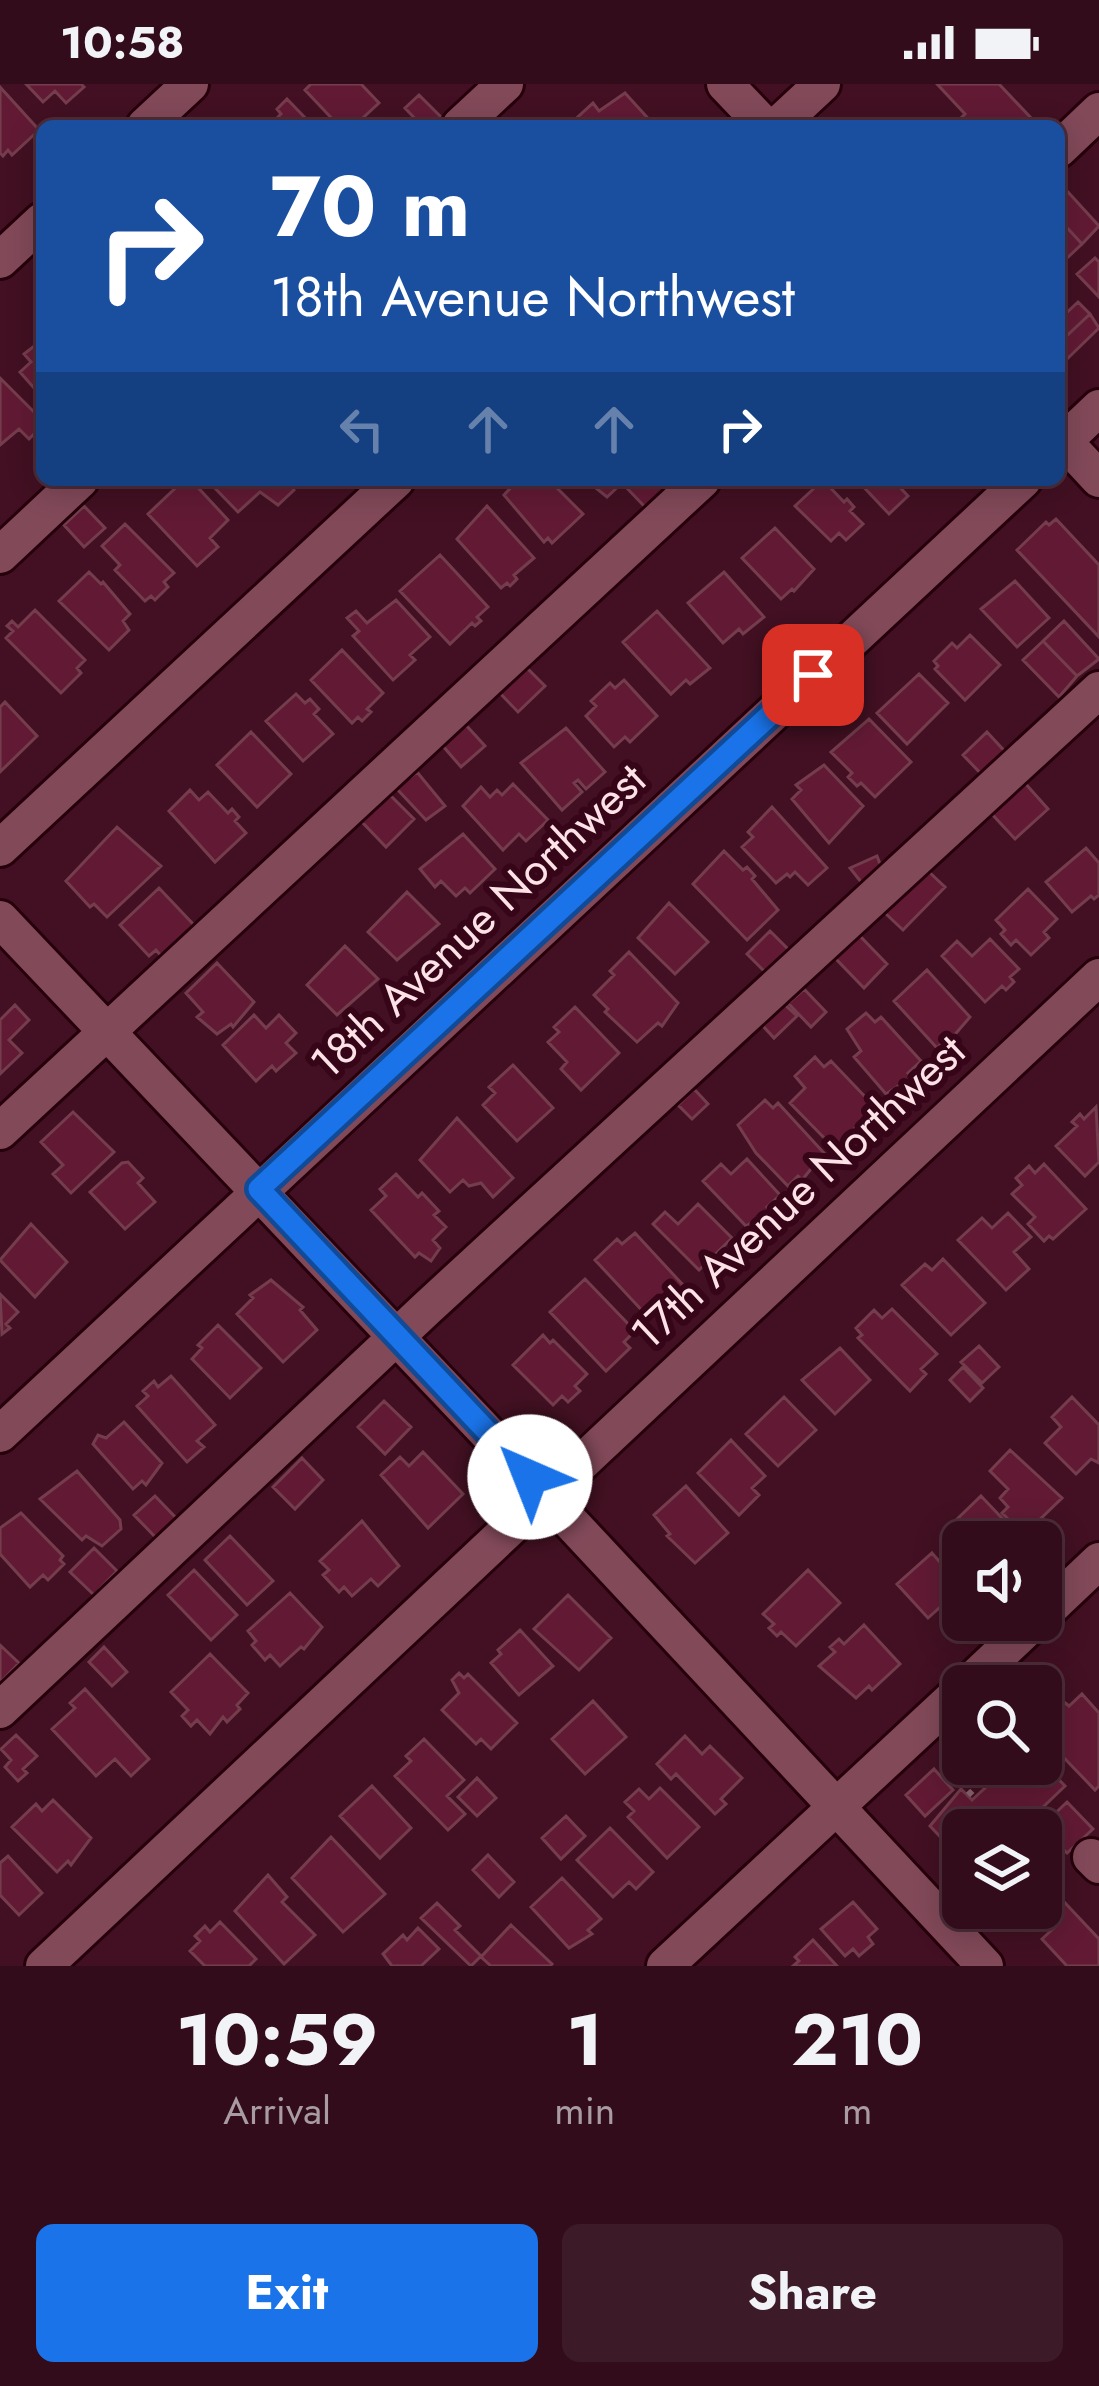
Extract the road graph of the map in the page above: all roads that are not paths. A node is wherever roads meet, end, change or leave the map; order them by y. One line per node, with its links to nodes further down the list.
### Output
1 (190, 84): 6 (street)
2 (505, 84): 7 (street)
3 (725, 84): 8 (street)
4 (822, 84): 9 (street)
5 (1099, 111): 10 (street)
6 (151, 120)
7 (466, 120)
8 (759, 120)
9 (783, 120)
10 (1065, 143)
11 (36, 227): 12 (street)
12 (0, 260)
13 (1099, 408): 14 (street)
14 (1065, 438)
15 (1065, 445): 16 (street)
16 (1099, 479)
17 (74, 486): 21 (street)
18 (390, 486): 23 (street)
19 (696, 486): 26 (street)
20 (1017, 486): 28 (street, 18th Avenue Northwest)
21 (0, 555)
22 (1099, 690): 29 (street)
23 (0, 848)
24 (0, 919): 26 (street)
25 (1099, 977): 31 (street, 17th Avenue Northwest)
26 (106, 1031): 27 (street); 28 (street)
27 (0, 1131)
28 (259, 1189): 29 (street); 30 (street, 18th Avenue Northwest)
29 (397, 1336): 31 (street); 37 (street)
30 (0, 1434)
31 (546, 1495): 38 (street); 39 (street, 17th Avenue Northwest)
32 (1099, 1562): 33 (street)
33 (1062, 1597)
34 (1014, 1641): 35 (street)
35 (989, 1665)
36 (942, 1709): 38 (street)
37 (0, 1710)
38 (836, 1808): 40 (street); 41 (street)
39 (44, 1966)
40 (665, 1966)
41 (985, 1966)

